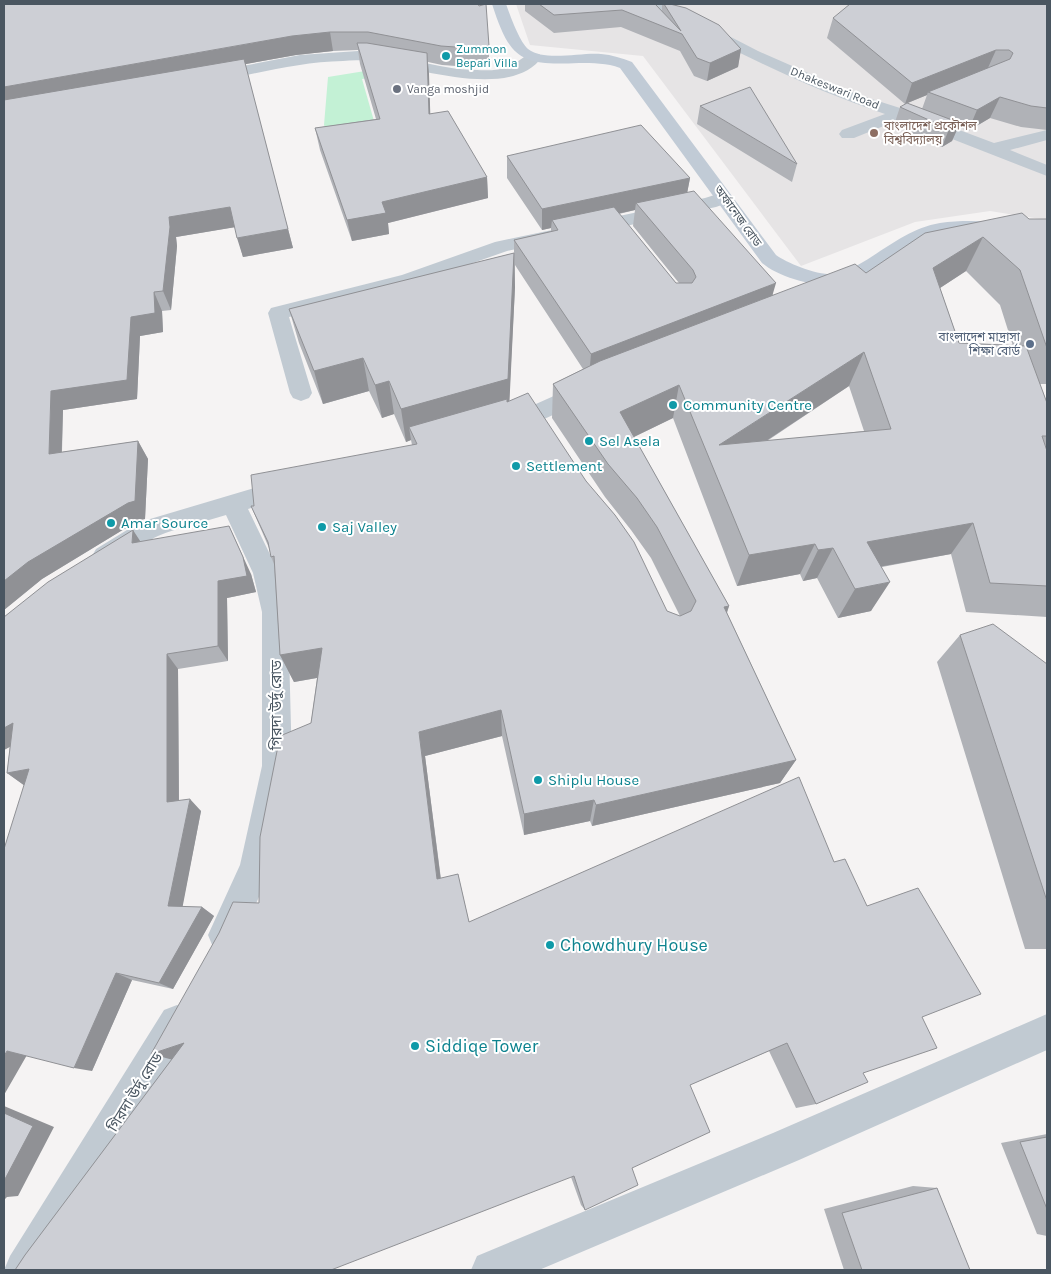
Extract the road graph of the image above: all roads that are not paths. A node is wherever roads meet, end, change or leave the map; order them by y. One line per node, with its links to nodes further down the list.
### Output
1 (499, 4): 3 (main road)
2 (656, 4): 6 (street, Dhakeswari Road)
3 (534, 57): 4 (street); 11 (main road, অর্ফানেজ রোড)
4 (200, 79)
5 (927, 103): 6 (street)
6 (901, 114): 7 (street); 9 (street, Dhakeswari Road)
7 (848, 134)
8 (1047, 135): 9 (street)
9 (993, 149): 10 (street, Dhakeswari Road)
10 (1047, 171)
11 (724, 198): 12 (main road, অর্ফানেজ রোড); 14 (street)
12 (1047, 231)
13 (596, 385): 15 (street)
14 (301, 393)
15 (535, 414): 16 (street); 17 (street)
16 (488, 428)
17 (550, 437)
18 (309, 480): 19 (street)
19 (233, 504): 20 (street); 21 (street, গিরদা উর্দু রোড)
20 (84, 569)
21 (211, 959)
22 (193, 993): 24 (street, গিরদা উর্দু রোড)
23 (1047, 1032): 25 (street)
24 (24, 1270)
25 (490, 1270)

